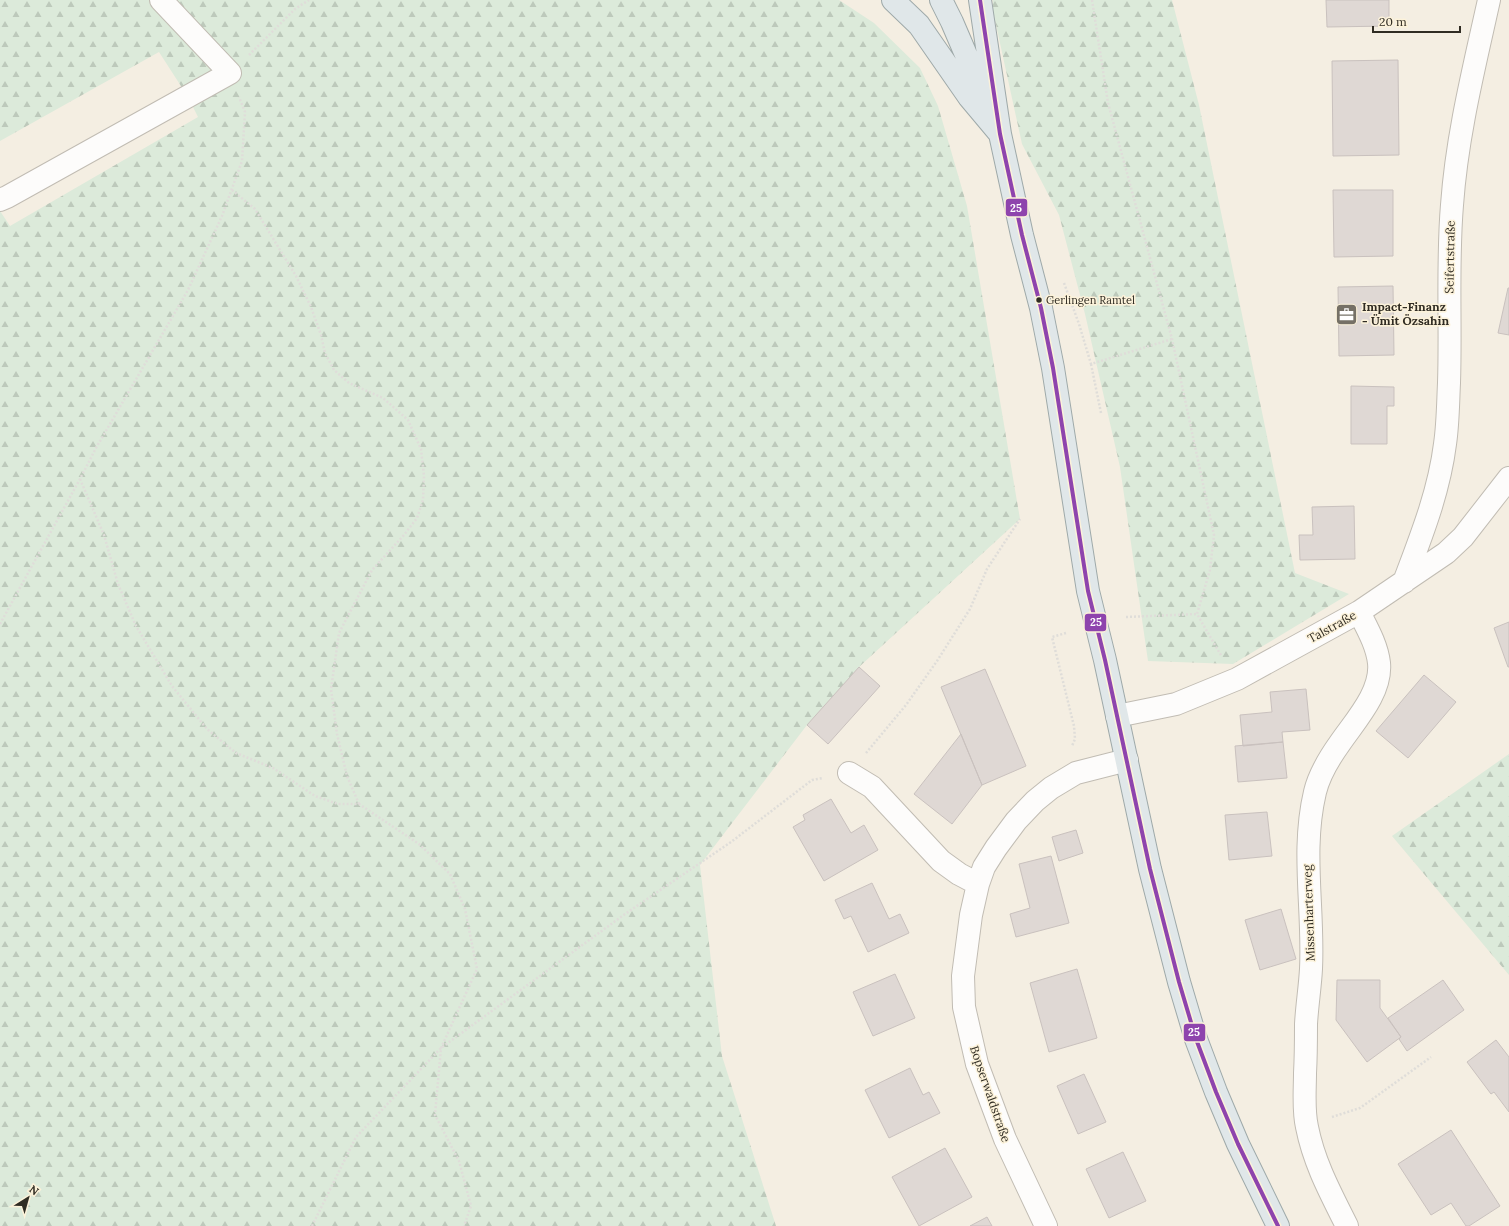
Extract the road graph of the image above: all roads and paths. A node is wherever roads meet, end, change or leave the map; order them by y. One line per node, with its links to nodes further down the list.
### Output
1 (161, 0): 8 (street)
2 (308, 0): 8 (path)
3 (893, 0): 9 (main road)
4 (941, 0): 9 (main road)
5 (980, 0): 9 (main road)
6 (1092, 0): 13 (path)
7 (1489, 0): 19 (street, Seifertstraße)
8 (230, 73): 10 (path); 11 (street)
9 (1000, 134): 26 (main road)
10 (232, 190): 17 (path); 30 (path)
11 (0, 200)
12 (1061, 276): 14 (path)
13 (1172, 339): 14 (path); 21 (path)
14 (1091, 364): 15 (path)
15 (1101, 413)
16 (1509, 478): 19 (street, Talstraße)
17 (80, 479): 23 (path); 30 (path)
18 (1020, 519): 28 (path)
19 (1404, 582): 20 (street, Talstraße)
20 (1359, 612): 25 (street, Talstraße); 34 (street, Missenharterweg)
21 (1197, 614): 22 (path); 25 (path)
22 (1126, 617)
23 (0, 624)
24 (1066, 633): 29 (path)
25 (1236, 679): 26 (street, Talstraße)
26 (1117, 716): 27 (main road)
27 (1127, 760): 29 (street, Bopserwaldstraße); 38 (main road)
28 (849, 773): 31 (street); 32 (path)
29 (1076, 773): 31 (street, Bopserwaldstraße)
30 (359, 804): 32 (path)
31 (978, 884): 37 (street, Bopserwaldstraße)
32 (441, 1048): 35 (path); 36 (path)
33 (1431, 1058): 34 (path)
34 (1306, 1126): 39 (street, Missenharterweg)
35 (312, 1226)
36 (464, 1226)
37 (1046, 1226)
38 (1278, 1226)
39 (1347, 1226)

